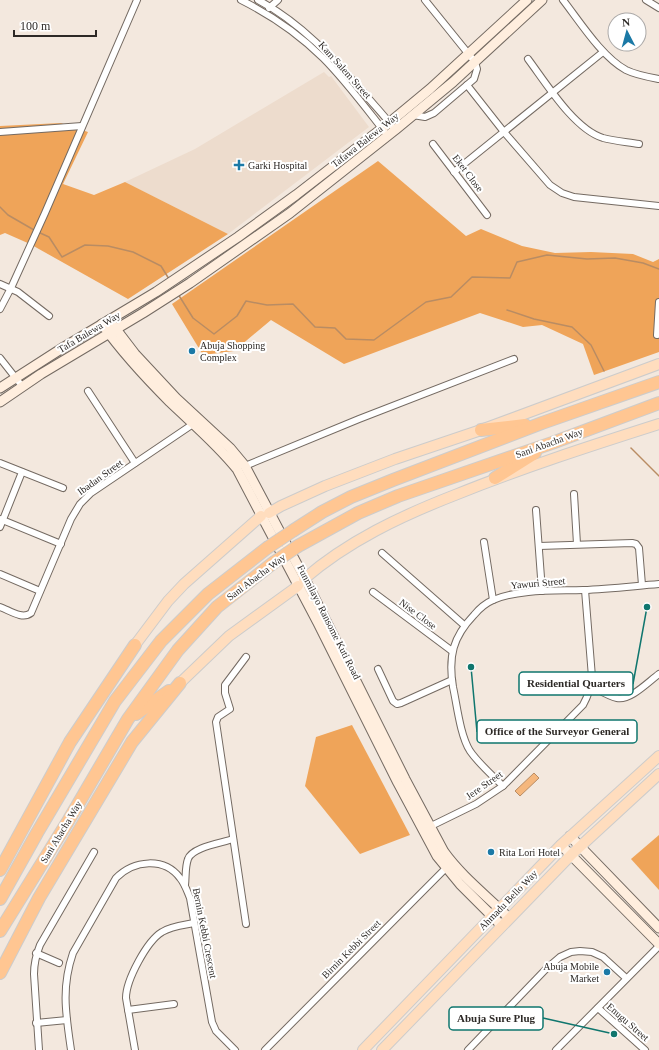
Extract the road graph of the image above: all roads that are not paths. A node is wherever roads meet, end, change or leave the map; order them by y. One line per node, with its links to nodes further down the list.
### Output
1 (136, 0): 22 (street)
2 (241, 0): 12 (street, Kam Salem Street)
3 (258, 0): 10 (street, Kam Salem Street)
4 (278, 0): 10 (street)
5 (425, 0): 14 (street)
6 (527, 0): 14 (main road, Tafawa Balewa Way)
7 (542, 0): 16 (main road, Tafawa Balewa Way)
8 (563, 0): 13 (street)
9 (646, 0): 11 (street)
10 (270, 6): 12 (street); 21 (street, Kam Salem Street)
11 (659, 8)
12 (265, 12): 21 (street, Kam Salem Street)
13 (603, 52): 17 (street); 19 (street)
14 (469, 54): 16 (street); 21 (main road, Tafawa Balewa Way)
15 (528, 59): 19 (street)
16 (476, 62): 18 (street); 20 (main road, Tafawa Balewa Way)
17 (659, 79)
18 (467, 85): 20 (street); 24 (street)
19 (553, 92): 24 (street); 27 (street)
20 (413, 115): 25 (main road, Tafawa Balewa Way)
21 (386, 125): 25 (street, Kam Salem Street); 31 (main road, Tafawa Balewa Way)
22 (82, 126): 23 (street); 34 (street)
23 (0, 132)
24 (504, 132): 28 (street); 29 (street)
25 (392, 133): 32 (main road, Tafawa Balewa Way)
26 (433, 144): 28 (street, Eket Close)
27 (639, 144)
28 (454, 172): 30 (street, Eket Close)
29 (659, 206)
30 (487, 215)
31 (184, 274): 38 (main road, Tafa Balewa Way)
32 (190, 283): 39 (main road, Tafa Balewa Way)
33 (0, 284): 34 (street)
34 (11, 288): 36 (street); 37 (street)
35 (659, 302): 40 (street)
36 (0, 309)
37 (49, 316)
38 (106, 322): 39 (main road, Funmilayo Ransome Kuti Road); 44 (main road, Tafa Balewa Way)
39 (112, 331): 46 (main road, Tafa Balewa Way); 51 (main road, Funmilayo Ransome Kuti Road)
40 (657, 335)
41 (0, 358): 44 (street)
42 (514, 359): 58 (street)
43 (659, 364): 54 (main road)
44 (16, 377): 46 (street); 47 (main road, Tafa Balewa Way)
45 (659, 382): 52 (highway, Sani Abacha Way)
46 (22, 386): 49 (main road, Tafa Balewa Way)
47 (0, 388)
48 (88, 390): 57 (street)
49 (0, 402)
50 (659, 403): 55 (highway, Sani Abacha Way)
51 (197, 422): 57 (street, Ibadan Street); 58 (main road, Funmilayo Ransome Kuti Road); 64 (main road, Funmilayo Ransome Kuti Road)
52 (542, 423): 54 (highway); 91 (highway, Sani Abacha Way, bridge)
53 (659, 424): 60 (main road, Sani Abacha Way)
54 (481, 430): 64 (main road)
55 (552, 443): 60 (highway); 92 (highway, Sani Abacha Way, bridge)
56 (0, 463): 59 (street)
57 (135, 463): 68 (street, Ibadan Street)
58 (245, 466): 64 (main road, Funmilayo Ransome Kuti Road)
59 (22, 472): 61 (street); 65 (street)
60 (495, 478): 73 (main road, Sani Abacha Way)
61 (63, 488)
62 (574, 494): 69 (street)
63 (536, 510): 70 (street)
64 (265, 515): 73 (main road, Funmilayo Ransome Kuti Road); 83 (main road)
65 (1, 520): 66 (street); 68 (street)
66 (0, 527)
67 (484, 542): 80 (street)
68 (61, 544): 77 (street, Ibadan Street)
69 (577, 544): 70 (street); 75 (street)
70 (539, 546): 79 (street)
71 (382, 553): 82 (street)
72 (0, 574): 77 (street)
73 (301, 582): 89 (main road, Sani Abacha Way); 97 (main road, Funmilayo Ransome Kuti Road)
74 (659, 584): 75 (street, Yawuri Street)
75 (642, 585): 76 (street, Yawuri Street)
76 (585, 590): 79 (street, Yawuri Street); 90 (street, Jere Street)
77 (40, 592): 81 (street, Ibadan Street)
78 (373, 592): 84 (street, Nise Close)
79 (542, 592): 80 (street, Yawuri Street)
80 (493, 600): 82 (street, Yawuri Street)
81 (0, 607)
82 (464, 625): 84 (street, Yawuri Street)
83 (135, 645): 91 (highway); 106 (highway)
84 (452, 651): 88 (street, Yawuri Street)
85 (246, 656): 100 (street)
86 (378, 669): 88 (street)
87 (659, 674): 90 (street)
88 (452, 680): 95 (street, Yawuri Street)
89 (180, 683): 92 (highway); 109 (highway)
90 (591, 686): 95 (street, Jere Street)
91 (115, 701): 98 (highway, Sani Abacha Way)
92 (128, 719): 96 (highway, Sani Abacha Way)
93 (659, 756): 99 (main road, Ahmadu Bello Way)
94 (659, 774): 102 (main road, Ahmadu Bello Way)
95 (504, 786): 97 (street, Jere Street)
96 (67, 823): 109 (highway); 118 (highway, Sani Abacha Way)
97 (426, 829): 105 (main road, Funmilayo Ransome Kuti Road)
98 (38, 833): 107 (highway); 110 (highway, Sani Abacha Way)
99 (570, 836): 101 (main road, Ahmadu Bello Way); 102 (main road)
100 (233, 840): 108 (street); 115 (street)
101 (561, 845): 104 (main road); 111 (main road, Ahmadu Bello Way)
102 (581, 846): 104 (main road, Ahmadu Bello Way); 117 (main road)
103 (94, 852): 120 (street)
104 (572, 854): 113 (main road, Ahmadu Bello Way); 119 (main road)
105 (448, 865): 111 (main road, Funmilayo Ransome Kuti Road); 112 (main road, Funmilayo Ransome Kuti Road); 133 (street, Birnin Kebbi Street)
106 (0, 870)
107 (0, 875)
108 (185, 885): 114 (street, Bernin Kebbi Crescent); 127 (street, Bernin Kebbi Crescent)
109 (38, 898): 122 (highway)
110 (0, 899)
111 (499, 908): 112 (main road, Ahmadu Bello Way); 113 (main road, Funmilayo Ransome Kuti Road)
112 (492, 916): 116 (main road, Funmilayo Ransome Kuti Road); 134 (main road, Ahmadu Bello Way)
113 (509, 918): 116 (main road, Ahmadu Bello Way)
114 (194, 923): 126 (street); 132 (street, Bernin Kebbi Crescent)
115 (246, 924)
116 (502, 926): 135 (main road, Ahmadu Bello Way)
117 (659, 928)
118 (0, 931)
119 (659, 945): 123 (street)
120 (36, 953): 121 (street); 128 (street)
121 (59, 963)
122 (0, 973)
123 (626, 978): 125 (street); 136 (street)
124 (174, 1004): 126 (street)
125 (598, 1008): 137 (street); 138 (street, Enugu Street)
126 (128, 1010): 131 (street)
127 (67, 1020): 128 (street); 130 (street, Bernin Kebbi Crescent)
128 (36, 1023): 129 (street)
129 (39, 1050)
130 (71, 1050)
131 (135, 1050)
132 (235, 1050)
133 (265, 1050)
134 (363, 1050)
135 (382, 1050)
136 (468, 1050)
137 (556, 1050)
138 (645, 1050)

